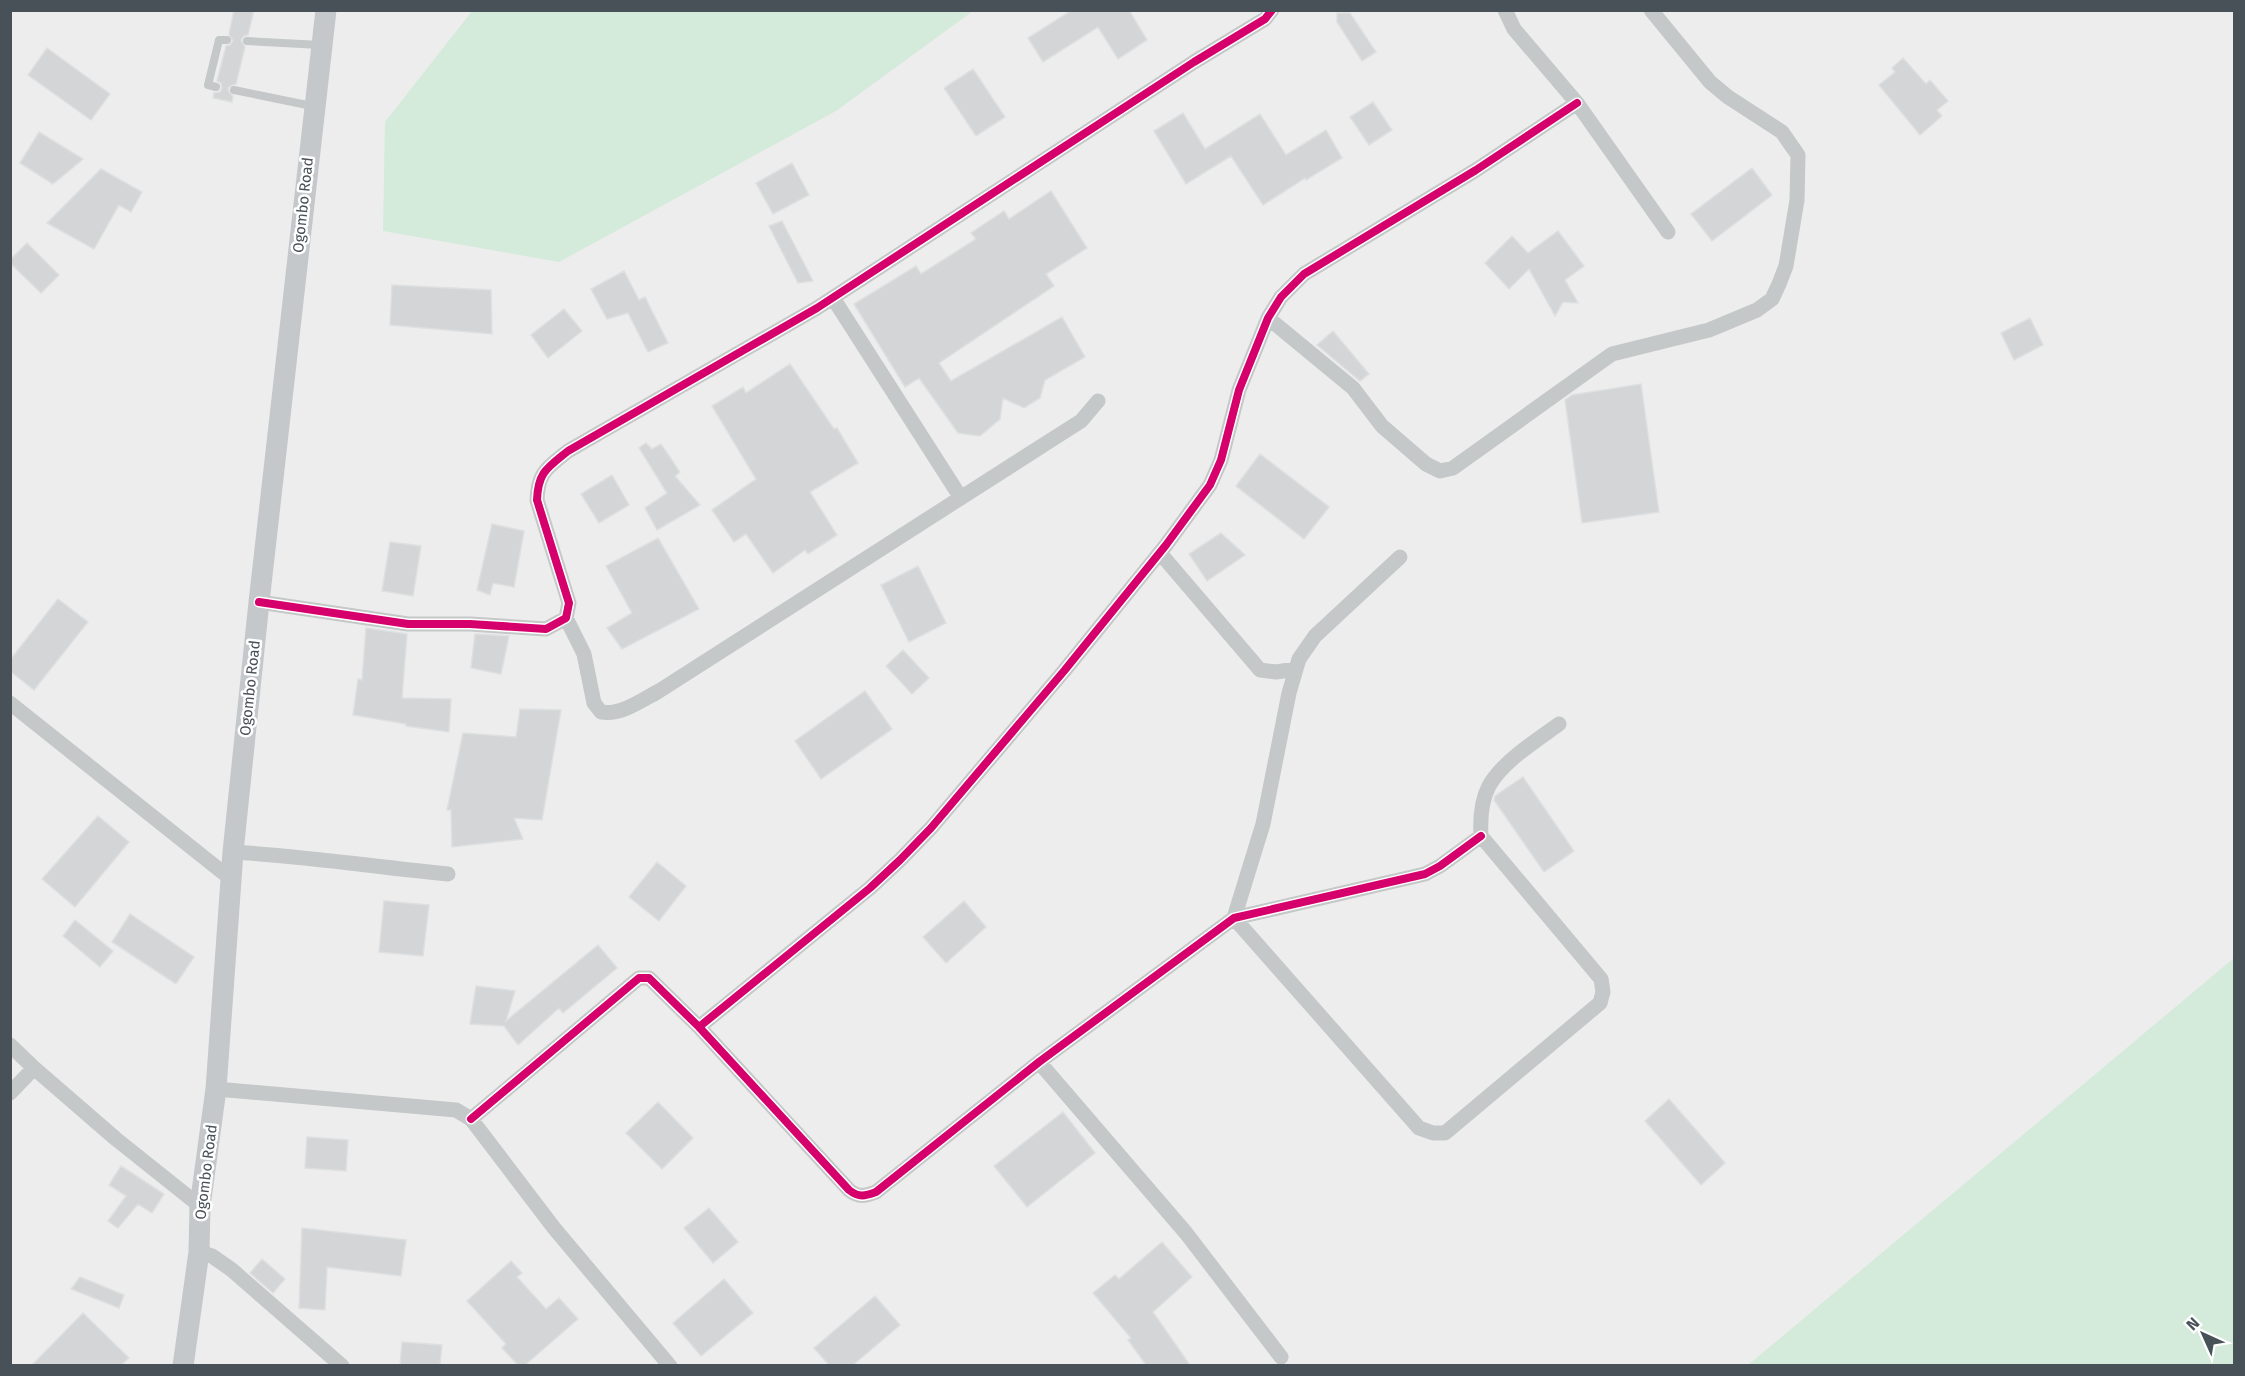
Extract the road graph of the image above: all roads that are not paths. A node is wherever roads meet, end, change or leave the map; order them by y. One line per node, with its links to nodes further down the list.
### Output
1 (326, 10): 7 (main road, Ogombo Road)
2 (1272, 10): 13 (street)
3 (1505, 10): 10 (street)
4 (1651, 10): 14 (street)
5 (227, 40): 8 (lane)
6 (247, 41): 7 (lane)
7 (321, 45): 11 (main road, Ogombo Road)
8 (216, 87)
9 (234, 90): 11 (lane)
10 (1577, 103): 12 (street); 14 (street)
11 (314, 106): 19 (main road, Ogombo Road)
12 (1668, 232)
13 (833, 298): 16 (street); 20 (street)
14 (1268, 318): 17 (street)
15 (1098, 401): 16 (street)
16 (960, 498): 20 (street)
17 (1160, 553): 21 (street); 29 (street)
18 (1400, 558): 21 (street)
19 (259, 602): 20 (street); 25 (main road, Ogombo Road)
20 (566, 618)
21 (1296, 669): 28 (street)
22 (10, 703): 27 (street)
23 (1559, 724): 24 (street)
24 (1481, 836): 28 (street); 28 (street)
25 (233, 852): 26 (street); 27 (main road, Ogombo Road)
26 (448, 874)
27 (231, 879): 33 (main road, Ogombo Road)
28 (1234, 918): 31 (street)
29 (699, 1027): 31 (street); 35 (street)
30 (10, 1045): 32 (street)
31 (1039, 1062): 38 (street)
32 (34, 1068): 34 (street); 36 (street)
33 (216, 1089): 35 (street); 36 (main road, Ogombo Road)
34 (10, 1093)
35 (471, 1119): 41 (street)
36 (200, 1206): 37 (main road, Ogombo Road)
37 (199, 1252): 39 (main road, Ogombo Road); 40 (street)
38 (1281, 1357)
39 (183, 1365)
40 (342, 1365)
41 (670, 1365)

